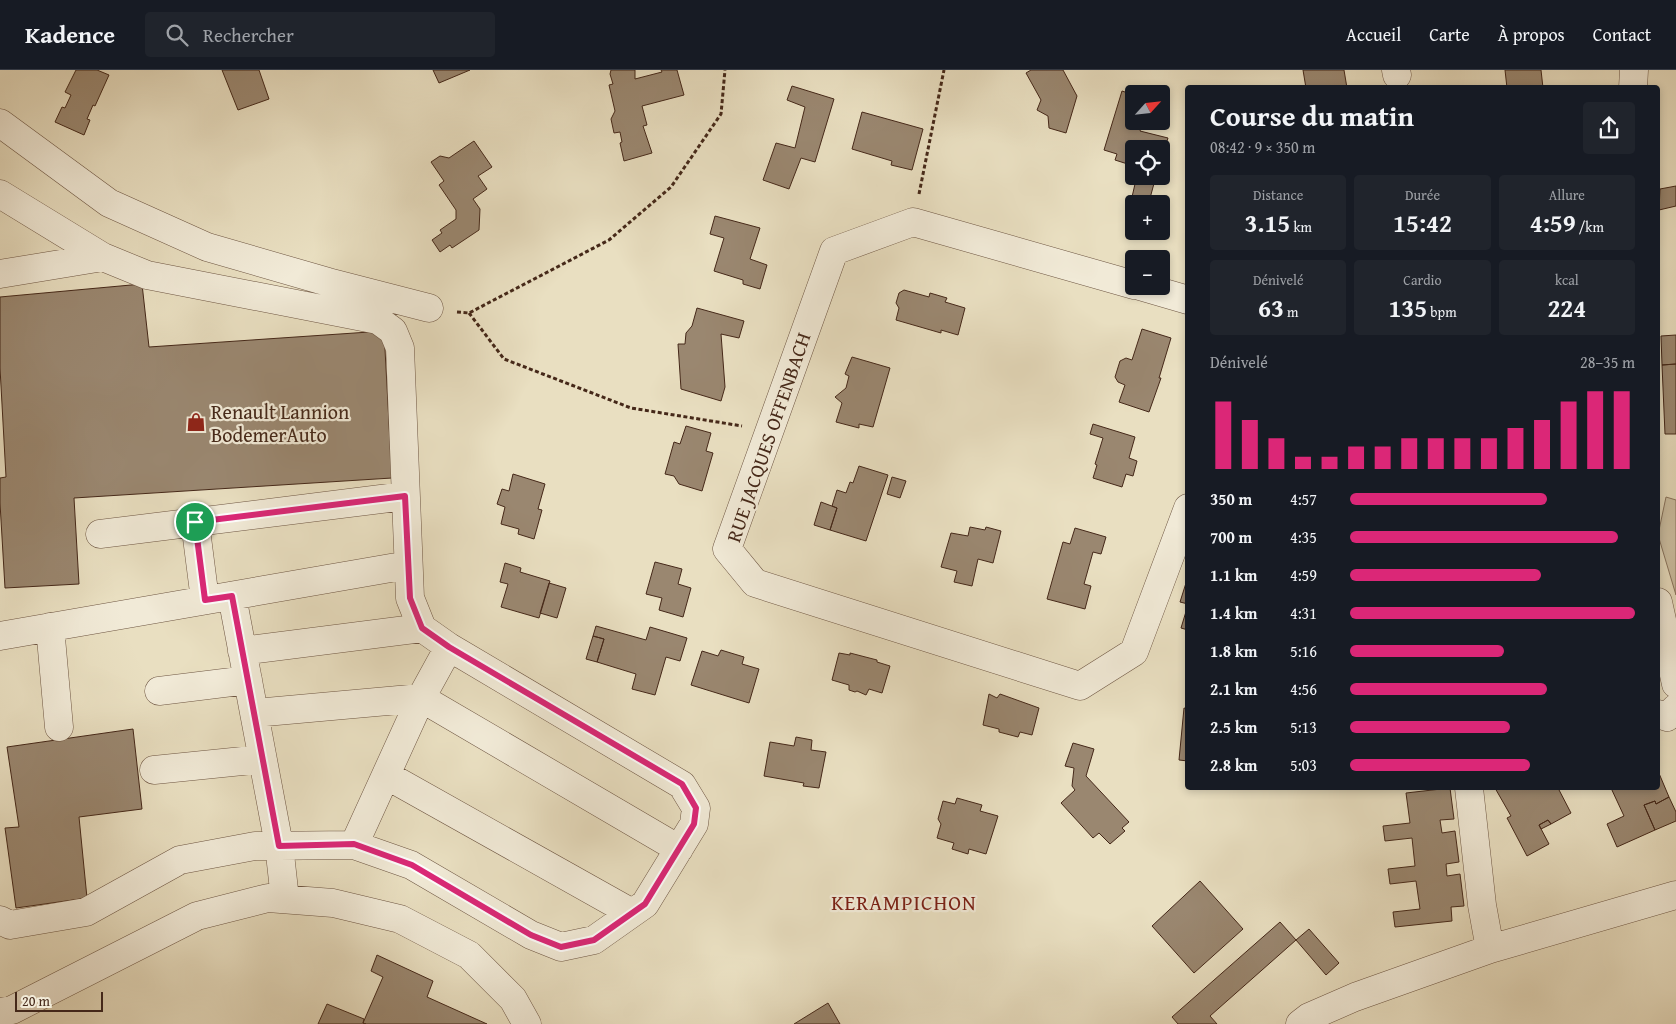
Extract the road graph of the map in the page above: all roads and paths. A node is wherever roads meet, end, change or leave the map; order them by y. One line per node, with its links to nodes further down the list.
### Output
1 (724, 70): 14 (path)
2 (944, 70): 7 (path)
3 (1634, 70): 4 (street)
4 (1633, 85)
5 (0, 123): 13 (street)
6 (0, 194): 8 (street)
7 (913, 222): 10 (street); 15 (street, RUE JACQUES OFFENBACH)
8 (103, 257): 9 (street); 16 (street)
9 (0, 274)
10 (1125, 281)
11 (1170, 295): 12 (street)
12 (1185, 299)
13 (429, 308): 14 (path)
14 (469, 313): 15 (path)
15 (770, 431): 17 (street, RUE JACQUES OFFENBACH)
16 (405, 496): 18 (street); 20 (street)
17 (1185, 516)
18 (195, 522): 19 (street); 22 (street)
19 (100, 534)
20 (408, 565): 21 (street); 25 (street)
21 (232, 596): 22 (street); 28 (street)
22 (205, 600): 24 (street)
23 (1660, 611): 30 (street)
24 (50, 627): 26 (street); 36 (street)
25 (422, 628): 27 (street); 28 (street)
26 (0, 636)
27 (449, 647): 32 (street); 43 (street)
28 (242, 651): 29 (street)
29 (248, 680): 31 (street); 34 (street)
30 (1676, 684)
31 (159, 691)
32 (421, 698): 34 (street); 39 (street); 43 (street)
33 (1676, 708): 35 (street)
34 (254, 713): 37 (street)
35 (1660, 715)
36 (59, 727)
37 (262, 758): 38 (street); 42 (street)
38 (154, 770)
39 (386, 775): 41 (street); 46 (street)
40 (1469, 790): 48 (street)
41 (354, 844): 42 (street); 46 (street)
42 (279, 846): 45 (street); 47 (street)
43 (679, 849): 46 (street)
44 (1676, 895): 48 (street)
45 (285, 900): 49 (street); 50 (street)
46 (632, 913)
47 (0, 920)
48 (1490, 949): 51 (street)
49 (0, 1012)
50 (527, 1024)
51 (1300, 1024)

